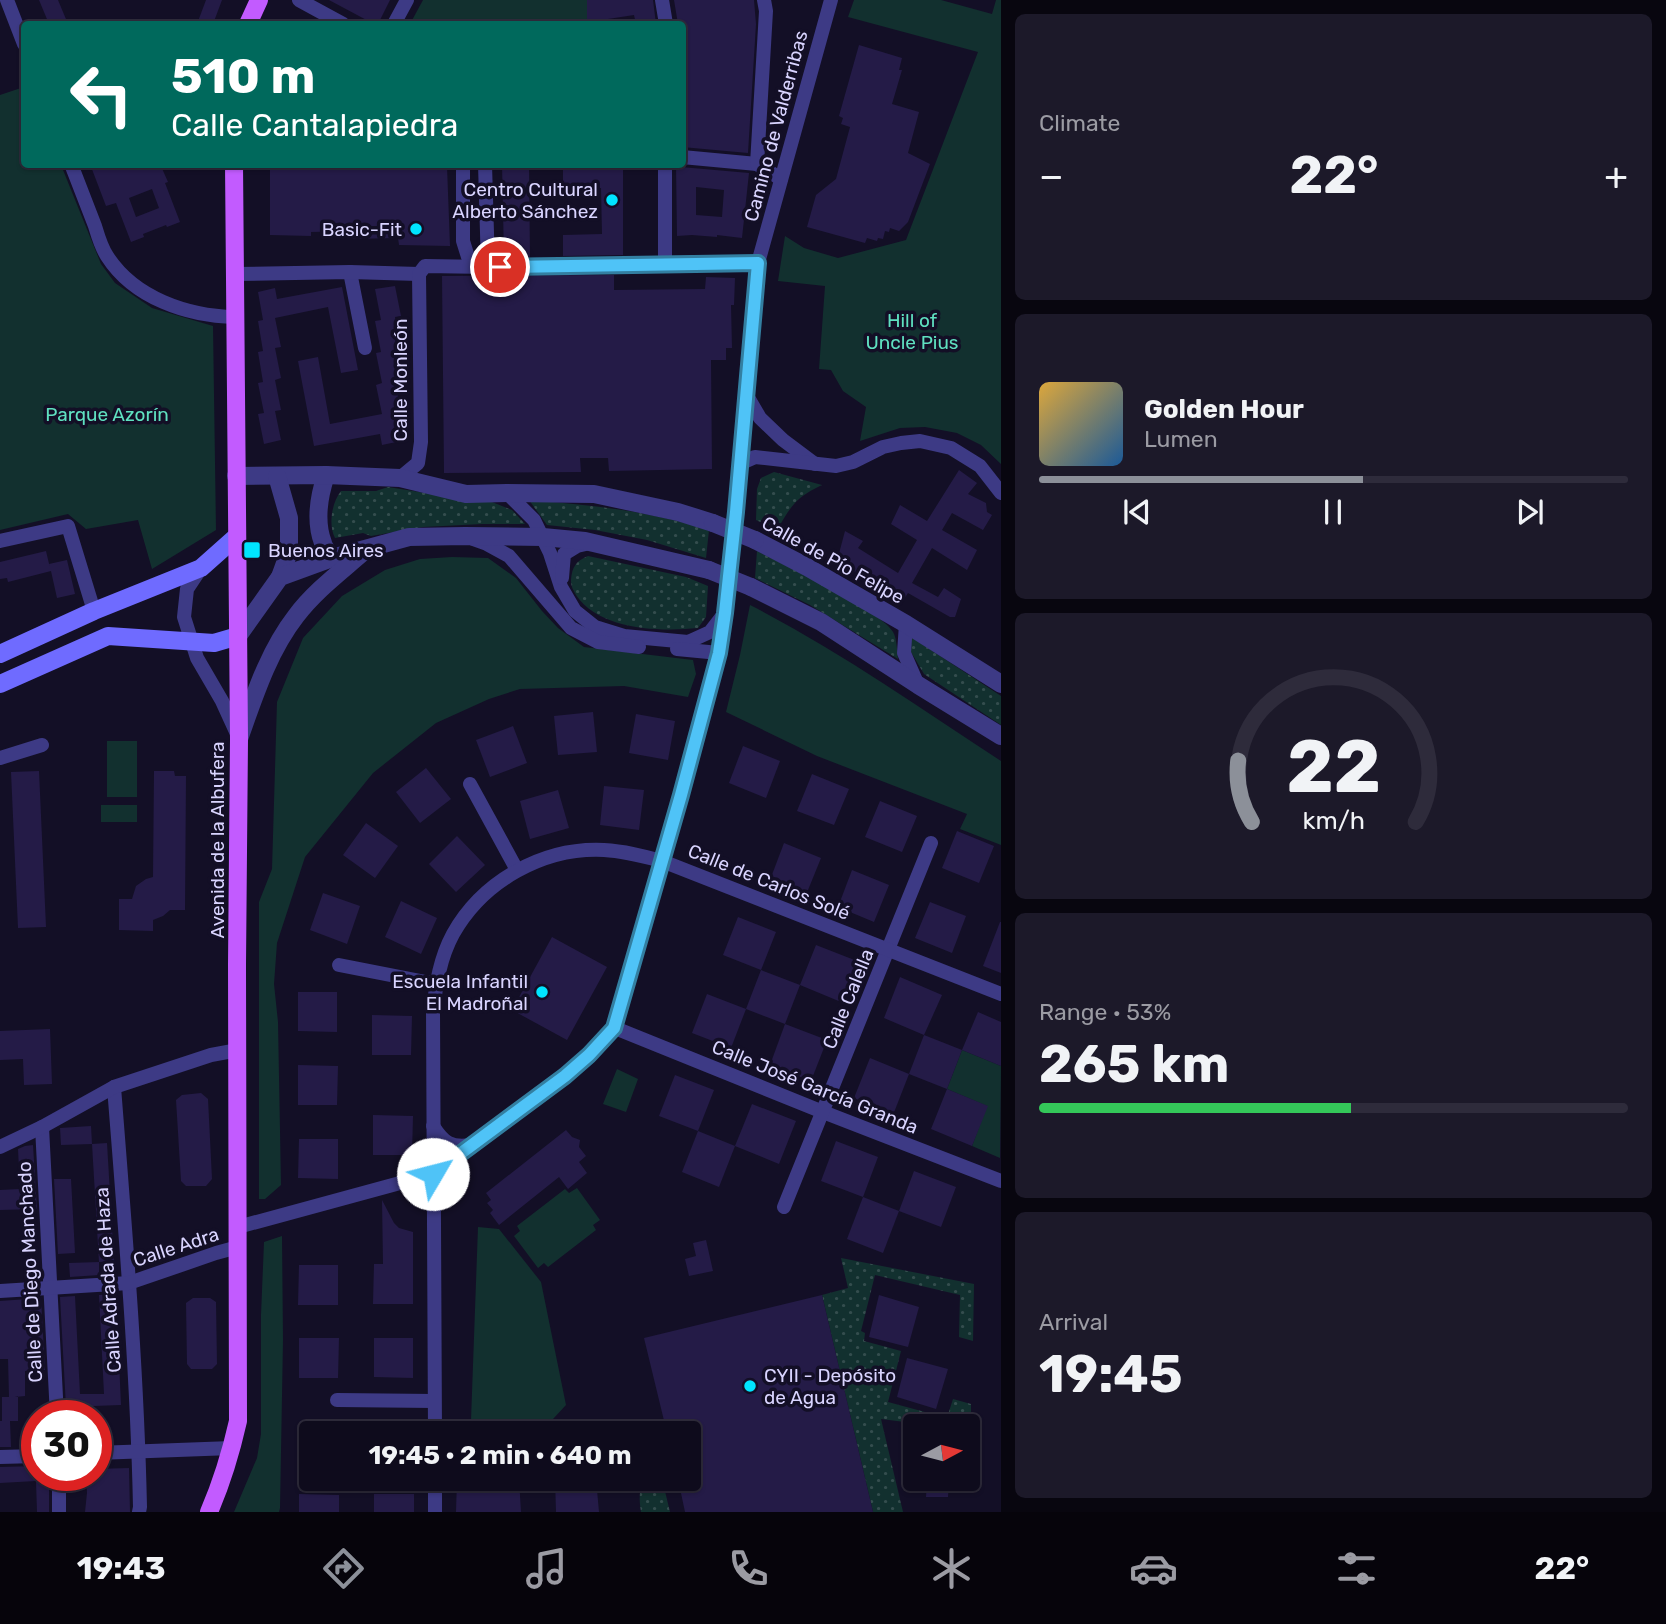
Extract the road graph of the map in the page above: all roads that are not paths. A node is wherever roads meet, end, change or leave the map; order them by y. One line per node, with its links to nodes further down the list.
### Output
1 (7, 0): 12 (street)
2 (259, 0): 8 (main road)
3 (299, 0): 9 (street)
4 (407, 0): 10 (street)
5 (662, 0): 11 (street)
6 (764, 0): 14 (street)
7 (831, 0): 20 (street, Camino de Valderribas)
8 (249, 21)
9 (338, 21)
10 (396, 21)
11 (666, 21)
12 (21, 36)
13 (686, 157): 14 (street)
14 (757, 164): 20 (street)
15 (73, 168): 29 (street)
16 (234, 168): 27 (main road, Avenida de la Albufera)
17 (463, 168): 21 (street)
18 (485, 168): 25 (street)
19 (665, 168): 23 (street)
20 (781, 179): 22 (street, Camino de Valderribas)
21 (463, 241): 24 (street); 25 (street)
22 (758, 263): 23 (street); 31 (street, Camino de Valderribas)
23 (665, 264): 25 (street)
24 (443, 266): 25 (street); 28 (street)
25 (482, 267)
26 (350, 272): 27 (street); 28 (street); 30 (street)
27 (235, 274): 29 (main road, Avenida de la Albufera)
28 (419, 274): 37 (street, Calle Monleón)
29 (235, 317): 35 (main road, Avenida de la Albufera)
30 (365, 348)
31 (746, 394): 32 (street, Camino de Valderribas); 33 (street)
32 (739, 464): 33 (street); 51 (street, Camino de Valderribas)
33 (817, 465): 39 (street)
34 (326, 475): 36 (street, Calle de Pío Felipe); 37 (street, Calle de Pío Felipe); 46 (street)
35 (236, 476): 36 (street, Calle de Pío Felipe); 40 (main road, Avenida de la Albufera)
36 (277, 476): 48 (street)
37 (400, 478): 38 (street, Calle de Pío Felipe)
38 (507, 493): 42 (street); 52 (street, Calle de Pío Felipe, bridge)
39 (1001, 493)
40 (237, 536): 47 (main road); 53 (main road, Avenida de la Albufera)
41 (465, 536): 42 (street); 45 (street); 55 (street)
42 (543, 537): 44 (street); 49 (street)
43 (0, 541): 50 (street)
44 (592, 542): 49 (street); 59 (street, bridge)
45 (368, 548): 46 (street); 61 (street)
46 (332, 558): 48 (street)
47 (201, 568): 50 (main road); 54 (street)
48 (280, 577): 53 (street)
49 (561, 587): 51 (street)
50 (94, 611): 56 (main road)
51 (725, 613): 55 (street, Camino de Valderribas)
52 (906, 624): 58 (street, Calle de Pío Felipe); 59 (street, Calle de Pío Felipe)
53 (238, 636): 54 (main road); 61 (main road, Avenida de la Albufera)
54 (192, 641): 57 (main road); 61 (street)
55 (719, 653): 66 (street, Camino de Valderribas)
56 (0, 654)
57 (0, 684)
58 (1001, 684)
59 (918, 685): 60 (street)
60 (1001, 736)
61 (239, 739): 73 (main road, Avenida de la Albufera)
62 (42, 745): 63 (street)
63 (0, 758)
64 (470, 784): 67 (street)
65 (931, 843): 68 (street, Calle Calella)
66 (662, 861): 67 (street, Calle de Carlos Solé); 68 (street, Calle de Carlos Solé); 72 (street, Camino de Valderribas)
67 (517, 870): 70 (street, Calle de Carlos Solé)
68 (888, 950): 71 (street, Calle de Carlos Solé); 75 (street, Calle Calella)
69 (339, 965): 70 (street)
70 (436, 984): 76 (street, Calle de Carlos Solé)
71 (1001, 994)
72 (614, 1028): 75 (street, Calle José García Granda); 78 (street)
73 (238, 1050): 74 (street); 83 (main road, Avenida de la Albufera)
74 (114, 1087): 77 (street); 85 (street, Calle Adrada de Haza)
75 (823, 1112): 81 (street, Calle José García Granda); 82 (street, Calle Calella)
76 (433, 1126): 78 (street); 80 (street, Calle de Carlos Solé)
77 (42, 1127): 79 (street); 86 (street, Calle de Diego Manchado)
78 (473, 1144): 80 (street)
79 (0, 1147)
80 (433, 1174): 83 (street); 90 (street, Calle de Carlos Solé)
81 (1001, 1181)
82 (784, 1207)
83 (238, 1227): 84 (main road, Avenida de la Albufera)
84 (238, 1247): 85 (street, Calle Adra); 92 (main road, Avenida de la Albufera)
85 (129, 1283): 86 (street, Calle Adra); 93 (street, Calle Adrada de Haza)
86 (50, 1289): 87 (street, Calle Adra); 88 (street, Calle de Diego Manchado)
87 (0, 1291)
88 (56, 1400)
89 (337, 1400): 90 (street)
90 (435, 1401): 91 (street, Calle de Carlos Solé)
91 (435, 1421)
92 (232, 1448): 93 (street); 101 (main road, Avenida de la Albufera)
93 (139, 1452): 94 (street); 100 (street, Calle Adrada de Haza)
94 (112, 1453)
95 (21, 1456): 96 (street)
96 (0, 1457)
97 (59, 1491): 99 (street)
98 (435, 1491): 102 (street)
99 (59, 1512)
100 (139, 1512)
101 (209, 1512)
102 (435, 1512)

